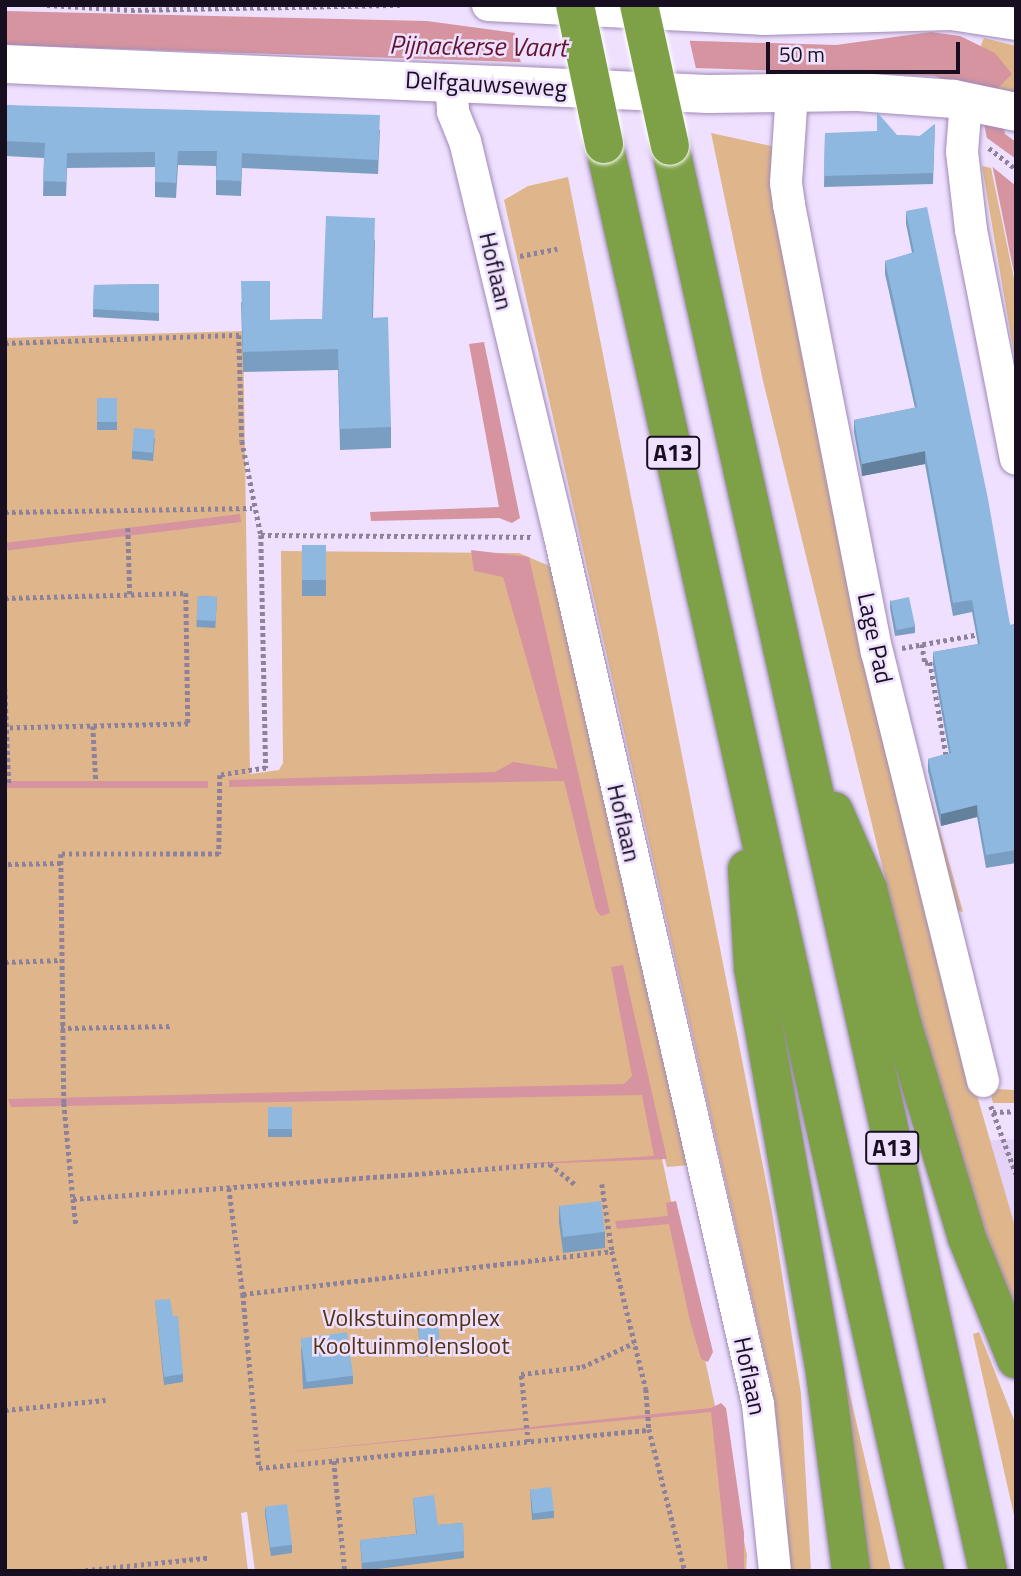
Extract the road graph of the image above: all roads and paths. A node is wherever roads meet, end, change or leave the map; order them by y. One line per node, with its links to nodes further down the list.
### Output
1 (47, 5): 2 (path)
2 (402, 5)
3 (488, 5): 6 (street)
4 (575, 5): 31 (highway, A13, bridge)
5 (639, 5): 28 (highway, A13, bridge)
6 (1016, 24)
7 (5, 64): 8 (street, Delfgauwseweg)
8 (451, 81): 9 (street, Delfgauwseweg); 21 (street, Hoflaan)
9 (792, 92): 10 (street, Delfgauwseweg); 26 (street, Lage Pad)
10 (990, 106): 16 (street, Delfgauwseweg)
11 (985, 145): 12 (path)
12 (1016, 169)
13 (556, 249): 14 (path)
14 (521, 256)
15 (5, 343): 17 (path)
16 (1016, 459)
17 (252, 508): 18 (path); 20 (path)
18 (5, 512)
19 (128, 528): 22 (path)
20 (261, 535): 21 (path); 35 (path)
21 (560, 537): 63 (street, Hoflaan)
22 (130, 594): 23 (path); 29 (path)
23 (5, 597)
24 (989, 632): 25 (path)
25 (922, 644): 26 (path); 32 (path)
26 (877, 652): 41 (street, Lage Pad)
27 (5, 688): 30 (path)
28 (797, 725): 53 (highway, A13); 66 (highway, A13)
29 (93, 726): 30 (path); 33 (path)
30 (6, 728): 34 (path)
31 (742, 762): 64 (highway, A13); 65 (highway, A13)
32 (948, 763)
33 (96, 781)
34 (9, 783)
35 (61, 863): 36 (path); 37 (path)
36 (8, 864)
37 (61, 960): 38 (path); 40 (path)
38 (5, 962)
39 (173, 1026): 40 (path)
40 (61, 1028): 48 (path)
41 (984, 1082): 42 (path)
42 (993, 1111): 43 (path); 44 (path)
43 (1016, 1111)
44 (1016, 1174)
45 (602, 1184): 50 (path)
46 (577, 1186): 47 (path)
47 (229, 1188): 48 (path); 51 (path)
48 (73, 1199): 49 (path)
49 (76, 1225)
50 (612, 1251): 51 (path); 52 (path)
51 (243, 1294): 58 (path)
52 (634, 1343): 56 (path); 57 (path)
53 (1016, 1359)
54 (106, 1400): 55 (path)
55 (5, 1410)
56 (649, 1426): 57 (path); 62 (path)
57 (527, 1439): 58 (path)
58 (334, 1461): 61 (path)
59 (206, 1558): 60 (path)
60 (78, 1571)
61 (345, 1571)
62 (685, 1571)
63 (775, 1571)
64 (851, 1571)
65 (925, 1571)
66 (988, 1571)

